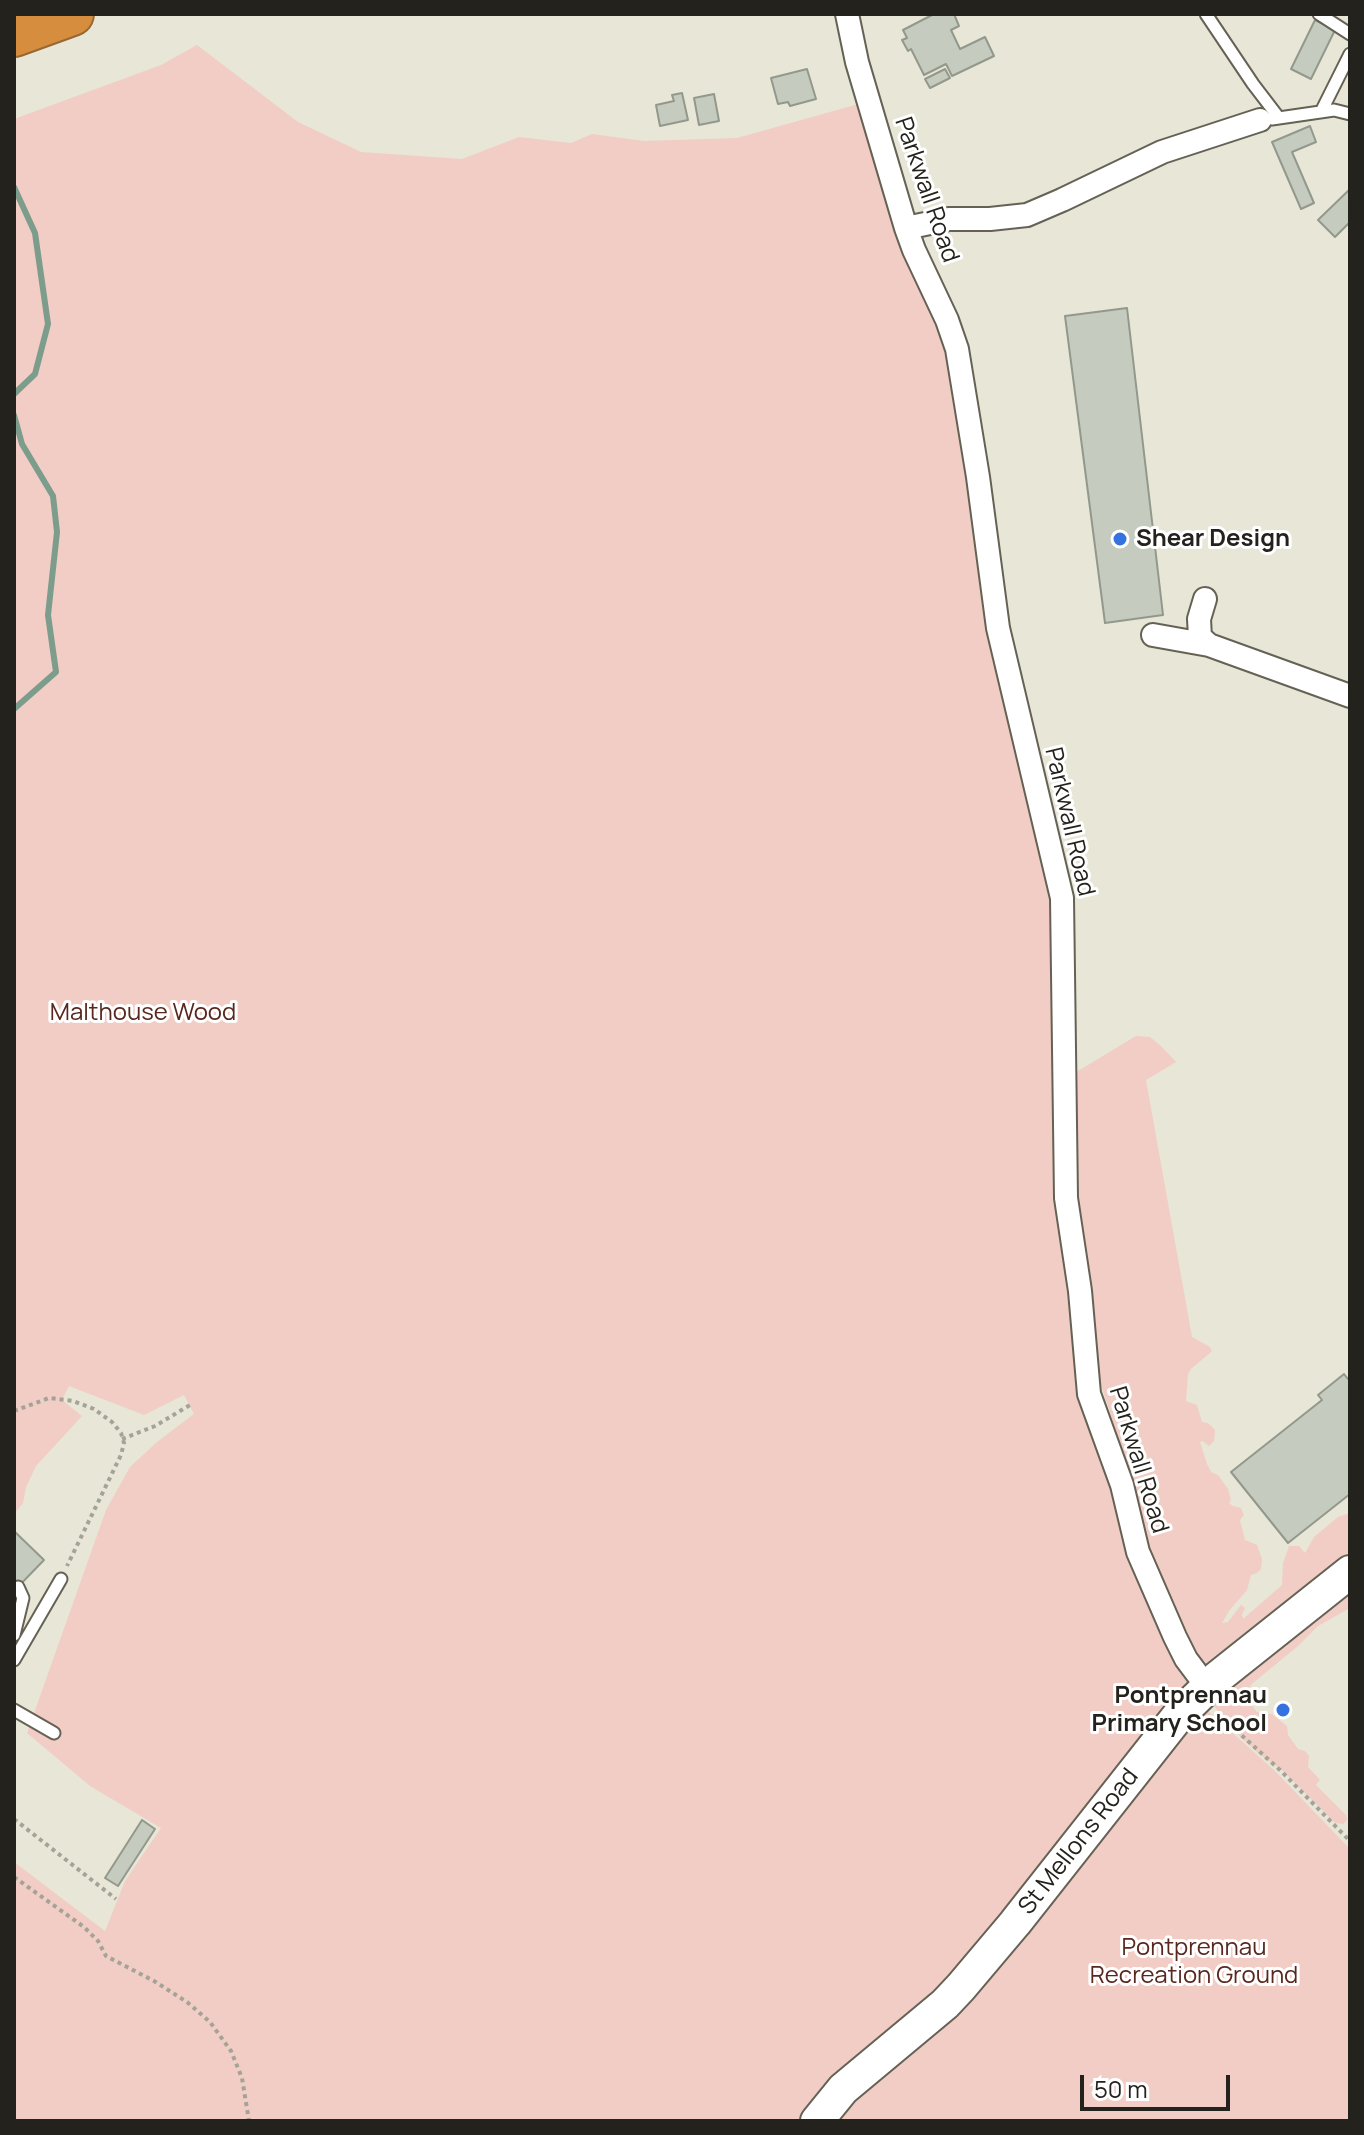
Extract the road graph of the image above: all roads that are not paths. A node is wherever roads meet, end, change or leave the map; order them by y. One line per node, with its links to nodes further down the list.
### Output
1 (72, 14): 6 (highway)
2 (847, 14): 11 (street, Parkwall Road)
3 (1206, 14): 10 (lane)
4 (1319, 14): 5 (lane)
5 (1350, 34)
6 (14, 35)
7 (1350, 54): 8 (lane)
8 (1321, 112): 9 (lane); 10 (lane)
9 (1350, 114)
10 (1269, 119): 11 (street)
11 (906, 228): 21 (street, Parkwall Road)
12 (1205, 599): 14 (street)
13 (1153, 635): 14 (street)
14 (1209, 645): 15 (street)
15 (1350, 696)
16 (1350, 1572): 21 (main road, St Mellons Road)
17 (61, 1579): 20 (lane)
18 (18, 1587): 19 (lane)
19 (14, 1635)
20 (14, 1660)
21 (1210, 1699): 24 (main road, St Mellons Road)
22 (14, 1710): 23 (lane)
23 (54, 1733)
24 (817, 2121)

